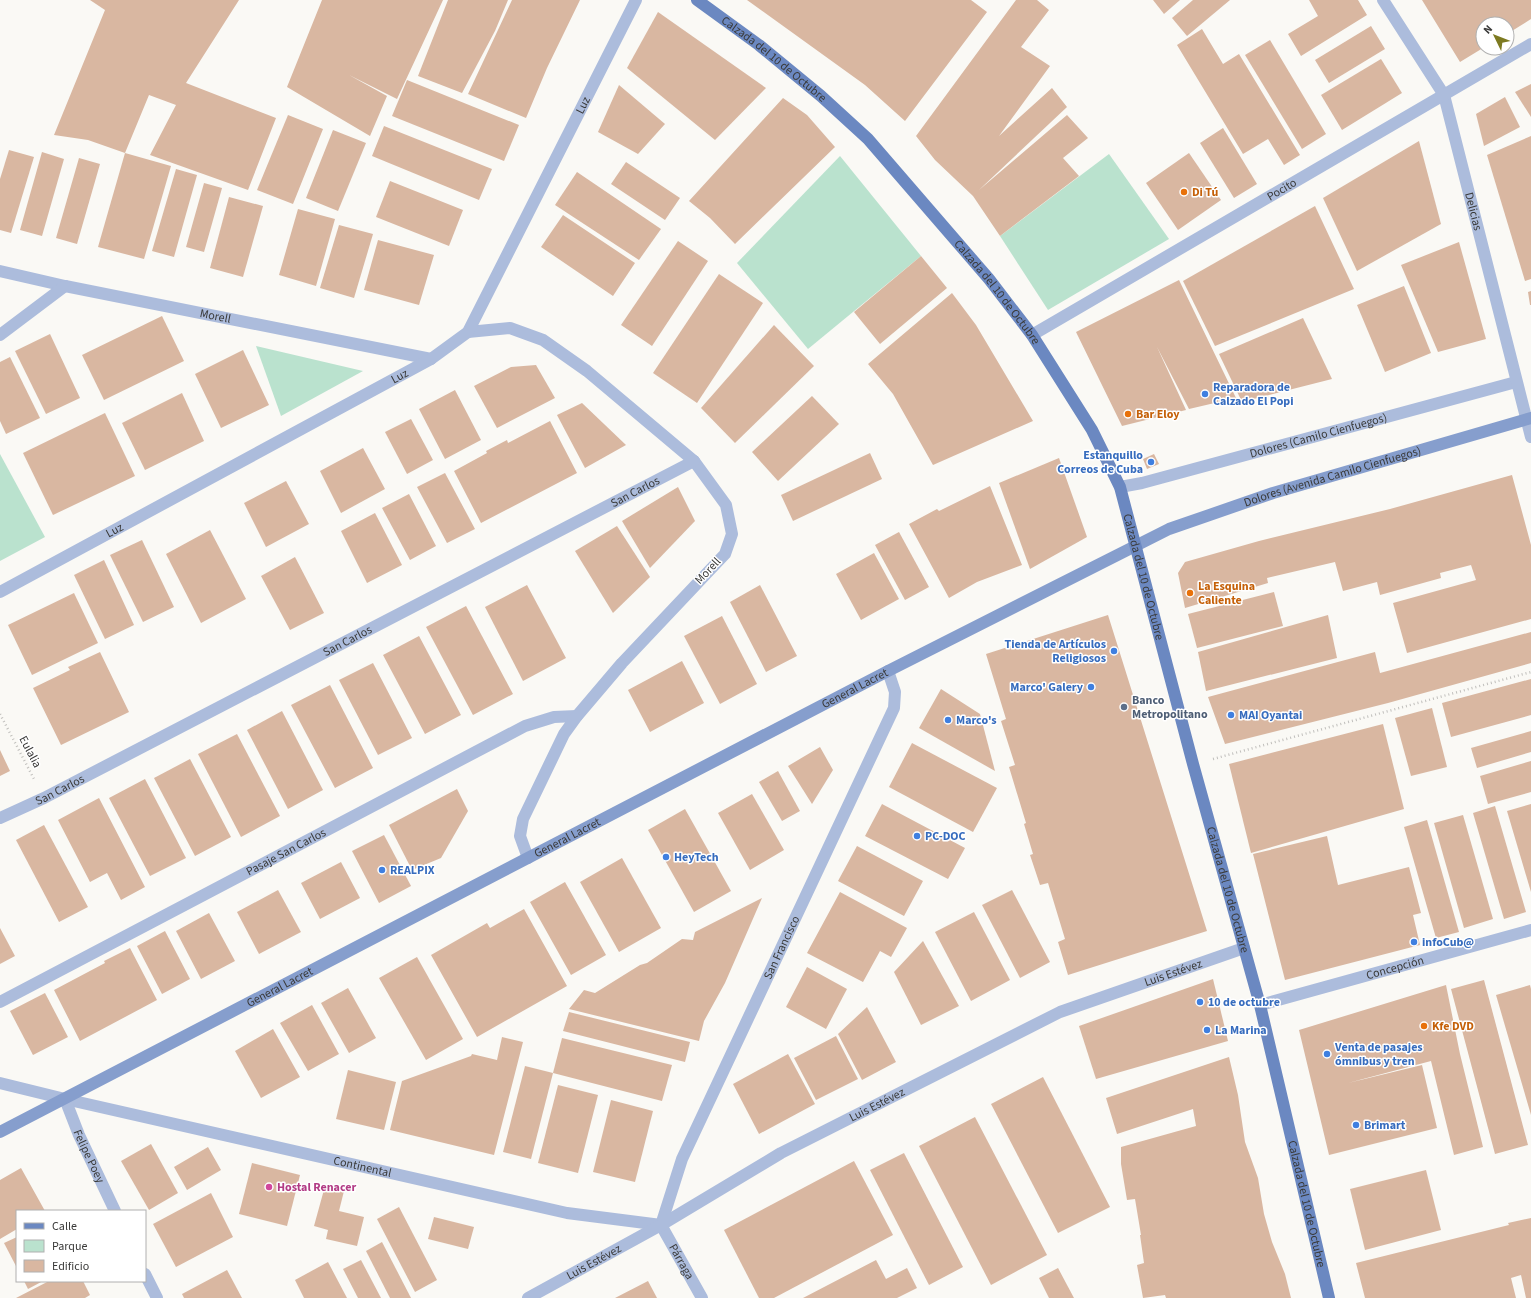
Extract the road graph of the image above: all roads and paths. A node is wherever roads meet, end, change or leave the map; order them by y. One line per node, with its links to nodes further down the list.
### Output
1 (636, 0): 8 (street, Luz)
2 (696, 0): 10 (main road, Calzada del 10 de Octubre)
3 (1383, 0): 5 (street, Delicias)
4 (1531, 44): 5 (street, Pocito)
5 (1444, 95): 10 (street, Pocito); 12 (street, Delicias)
6 (0, 271): 7 (street, Morell)
7 (65, 286): 9 (street); 11 (street, Morell)
8 (468, 332): 11 (street, Luz); 15 (street, Morell)
9 (0, 335)
10 (1032, 335): 16 (main road, Calzada del 10 de Octubre)
11 (431, 358): 18 (street, Luz)
12 (1516, 382): 13 (street, Delicias); 16 (street, Dolores (Camilo Cienfuegos))
13 (1528, 419): 14 (street, Delicias); 17 (main road, Dolores (Avenida Camilo Cienfuegos))
14 (1531, 437)
15 (694, 461): 22 (street, Morell); 24 (street, San Carlos)
16 (1120, 487): 17 (main road, Calzada del 10 de Octubre)
17 (1136, 544): 19 (main road, General Lacret); 23 (main road, Calzada del 10 de Octubre)
18 (0, 592)
19 (888, 671): 26 (main road, General Lacret); 35 (street, San Francisco)
20 (1531, 672): 23 (path)
21 (0, 714): 24 (path, Eulalia)
22 (577, 716): 26 (street, Morell); 29 (street, Pasaje San Carlos)
23 (1193, 764): 28 (main road, Calzada del 10 de Octubre)
24 (44, 798): 25 (street, San Carlos)
25 (0, 818)
26 (528, 858): 32 (main road, General Lacret)
27 (1531, 930): 30 (street, Concepción)
28 (1244, 948): 30 (main road, Calzada del 10 de Octubre); 35 (street, Luis Estévez)
29 (0, 1002)
30 (1260, 1005): 40 (main road, Calzada del 10 de Octubre)
31 (0, 1083): 32 (street, Continental)
32 (66, 1099): 33 (main road, General Lacret); 34 (street, Felipe Poey); 35 (street, Continental)
33 (0, 1132)
34 (115, 1210)
35 (661, 1225): 38 (street, Luis Estévez); 39 (street, Párraga)
36 (146, 1276): 37 (street)
37 (156, 1298)
38 (528, 1298)
39 (702, 1298)
40 (1329, 1298)

